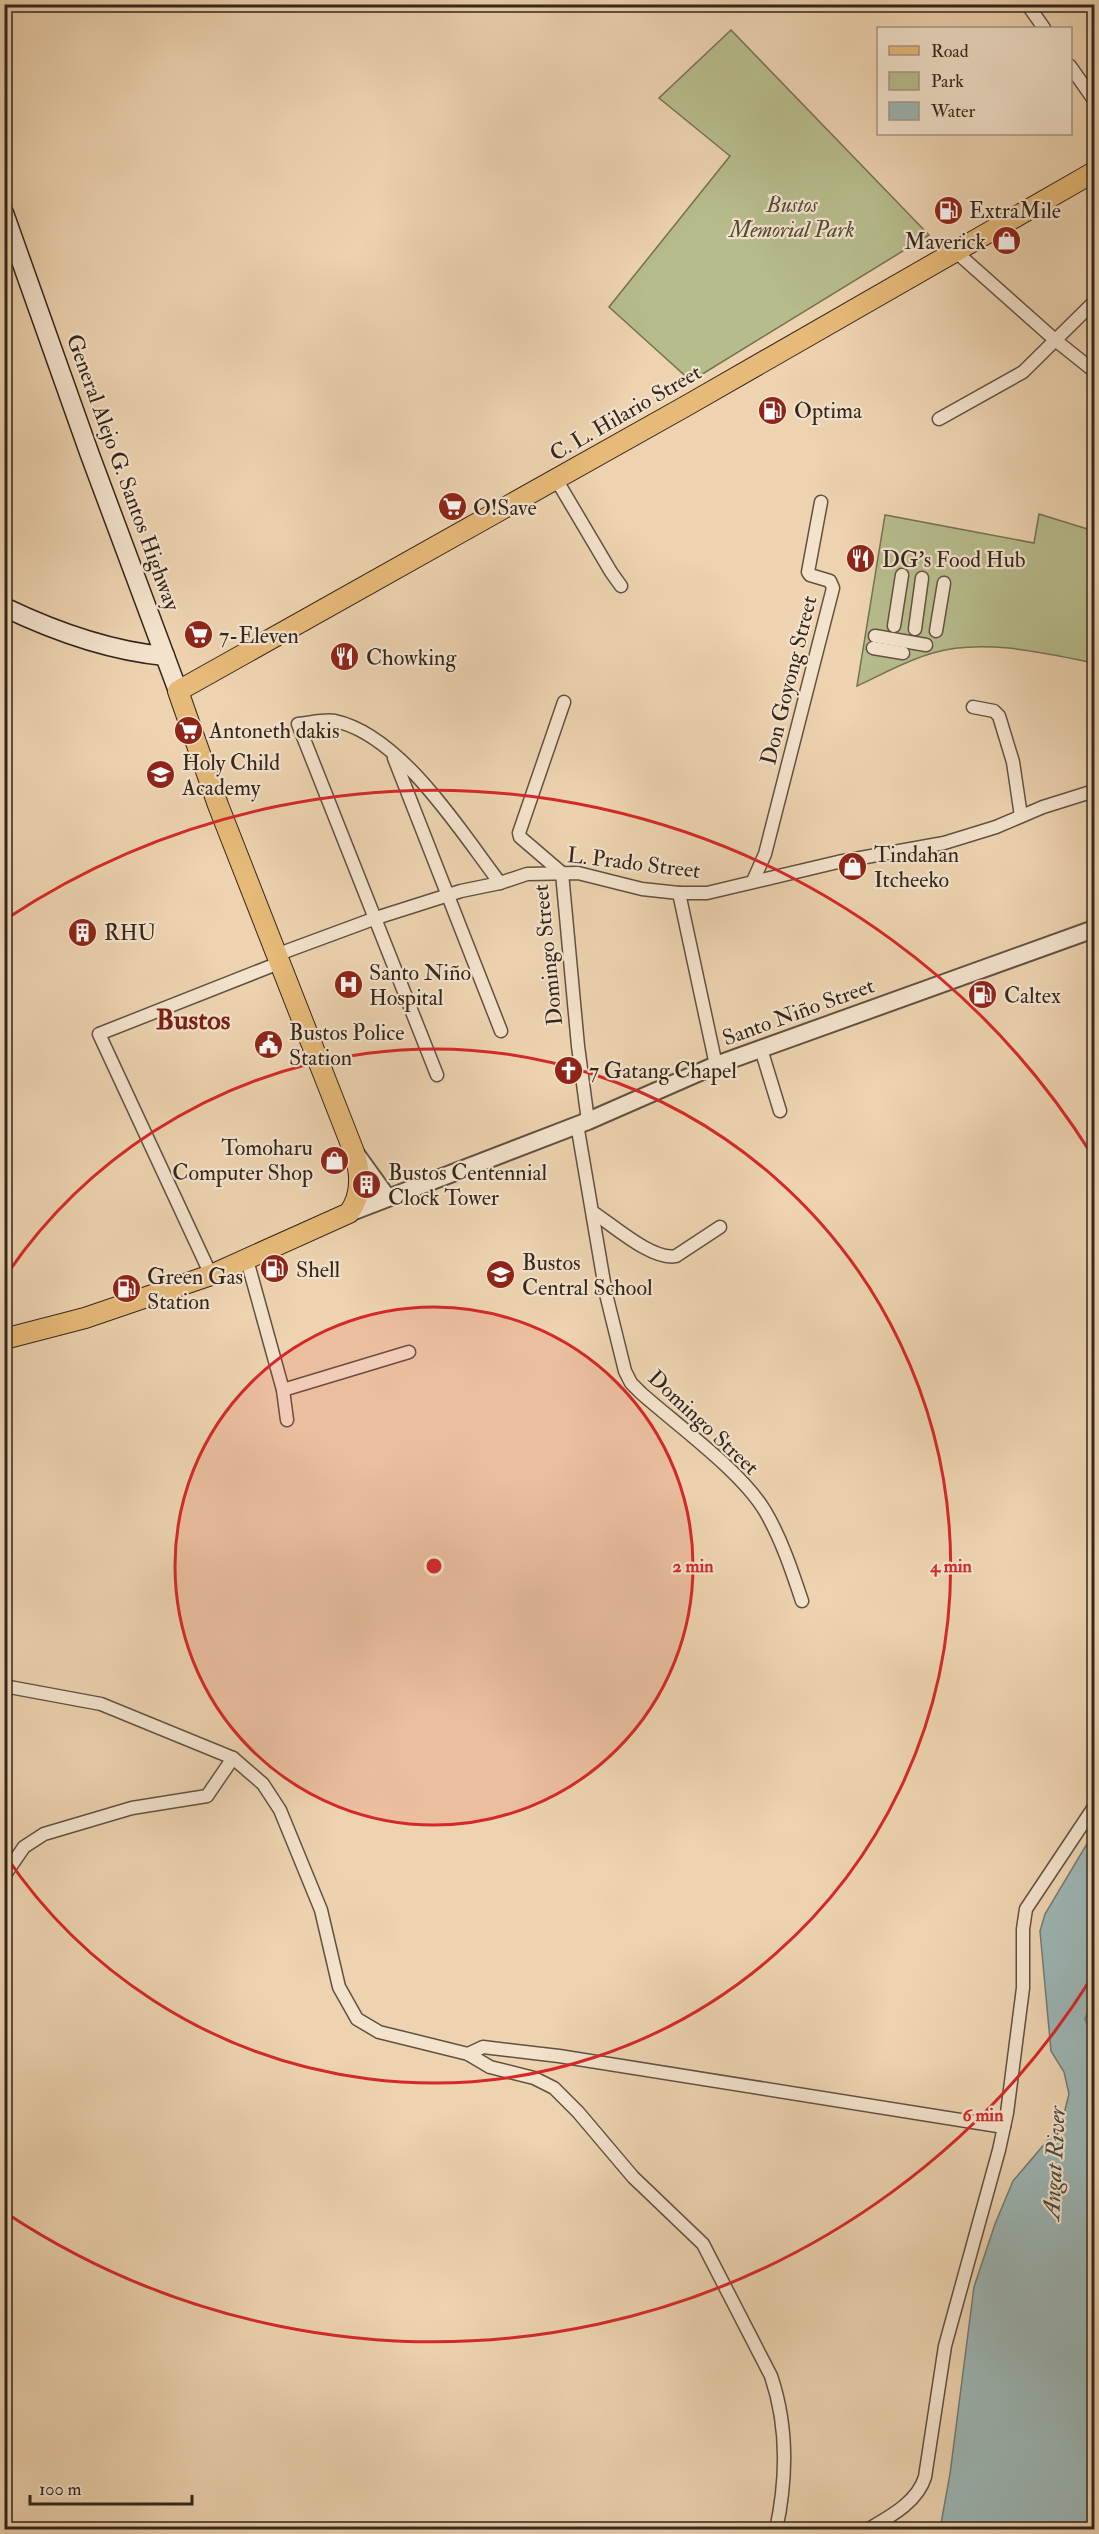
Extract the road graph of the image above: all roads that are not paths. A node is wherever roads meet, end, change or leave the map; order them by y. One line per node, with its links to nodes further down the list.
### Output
1 (1027, 4): 2 (street)
2 (1043, 27)
3 (1072, 67): 4 (street)
4 (1095, 100)
5 (1095, 172): 7 (main road, C. L. Hilario Street)
6 (4, 213): 24 (main road, General Alejo G. Santos Highway)
7 (955, 251): 9 (street); 12 (main road, C. L. Hilario Street)
8 (1095, 302): 9 (street)
9 (1054, 339): 10 (street); 11 (street)
10 (1095, 371)
11 (939, 419)
12 (556, 479): 17 (street); 25 (main road, C. L. Hilario Street)
13 (820, 502): 32 (street, Don Goyong Street)
14 (902, 575): 19 (street)
15 (922, 578): 20 (street)
16 (944, 582): 21 (street)
17 (621, 586)
18 (4, 607): 24 (main road)
19 (894, 626)
20 (915, 629)
21 (936, 631)
22 (926, 645): 23 (street)
23 (903, 653)
24 (165, 656): 25 (main road, General Alejo G. Santos Highway)
25 (178, 691): 38 (main road, General Alejo G. Santos Highway)
26 (564, 702): 31 (street, Domingo Street)
27 (973, 707): 30 (street)
28 (392, 751): 33 (street); 35 (street); 36 (street)
29 (1095, 791): 30 (street, L. Prado Street)
30 (1022, 816): 32 (street, L. Prado Street)
31 (562, 873): 33 (street, L. Prado Street); 34 (street, L. Prado Street); 44 (street, Domingo Street)
32 (753, 881): 34 (street, L. Prado Street)
33 (500, 882): 35 (street, L. Prado Street)
34 (679, 893): 41 (street)
35 (449, 894): 36 (street, L. Prado Street); 39 (street)
36 (376, 918): 38 (street, L. Prado Street); 42 (street)
37 (1095, 929): 40 (street, Santo Niño Street)
38 (278, 959): 45 (main road, General Alejo G. Santos Highway); 51 (street, L. Prado Street)
39 (501, 1031)
40 (761, 1049): 41 (street, Santo Niño Street); 43 (street)
41 (716, 1065): 44 (street, Santo Niño Street)
42 (437, 1075)
43 (780, 1111)
44 (582, 1122): 46 (street, Santo Niño Street); 48 (street, Domingo Street)
45 (354, 1152): 46 (street); 47 (main road, General Alejo G. Santos Highway)
46 (387, 1197): 47 (street, Santo Niño Street)
47 (348, 1213): 50 (main road)
48 (594, 1213): 49 (street); 56 (street, Domingo Street)
49 (720, 1227)
50 (247, 1260): 51 (main road); 54 (street)
51 (211, 1275): 52 (main road)
52 (4, 1339)
53 (409, 1352): 54 (street)
54 (284, 1390): 55 (street)
55 (287, 1420)
56 (802, 1601)
57 (4, 1686): 58 (street)
58 (232, 1758): 60 (street); 61 (street)
59 (1095, 1807): 62 (street)
60 (4, 1876)
61 (468, 2054): 62 (street); 63 (street)
62 (1004, 2127): 64 (street)
63 (776, 2529)
64 (867, 2529)

